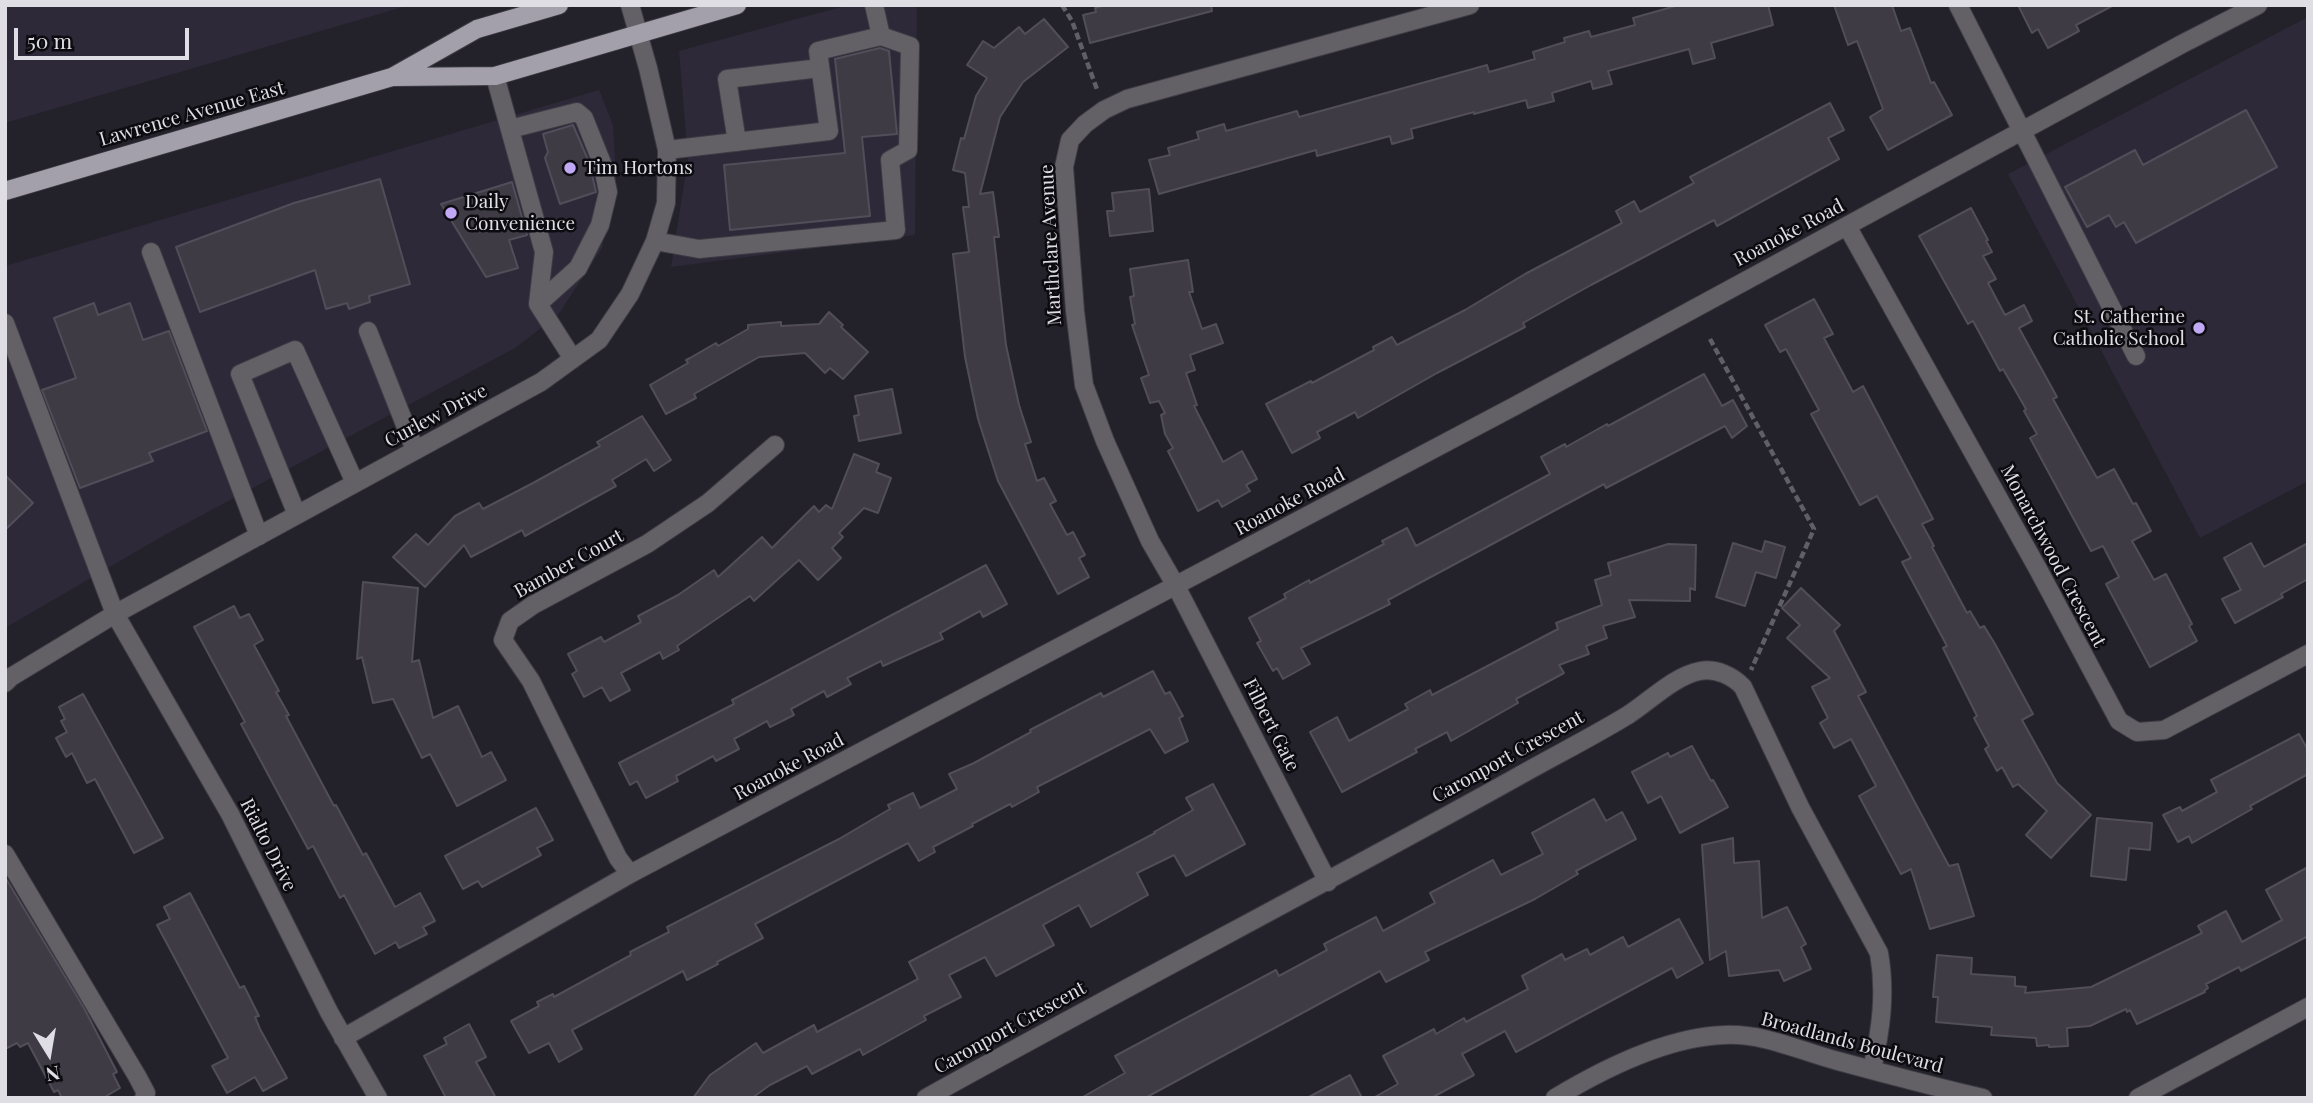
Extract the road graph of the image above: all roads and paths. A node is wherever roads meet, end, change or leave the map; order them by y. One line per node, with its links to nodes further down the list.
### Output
1 (559, 5): 13 (main road, Lawrence Avenue East)
2 (630, 5): 9 (street, Curlew Drive)
3 (737, 5): 9 (main road, Lawrence Avenue East)
4 (874, 5): 10 (street)
5 (1062, 5): 14 (path)
6 (1470, 5): 14 (street, Marthclare Avenue)
7 (1958, 5): 16 (street)
8 (2258, 5): 16 (street, Roanoke Road)
9 (638, 34): 12 (main road, Lawrence Avenue East); 18 (street, Curlew Drive)
10 (881, 36): 11 (street); 21 (street)
11 (820, 68): 17 (street); 17 (street)
12 (495, 76): 13 (main road, Lawrence Avenue East); 15 (street)
13 (392, 77): 19 (main road, Lawrence Avenue East)
14 (1104, 110): 34 (street, Marthclare Avenue)
15 (510, 129): 23 (street); 23 (street)
16 (2021, 132): 20 (street, Roanoke Road); 27 (street)
17 (737, 142): 18 (street)
18 (667, 150): 21 (street, Curlew Drive)
19 (5, 191)
20 (1847, 226): 34 (street, Roanoke Road); 36 (street, Monarchwood Crescent)
21 (656, 241): 28 (street, Curlew Drive)
22 (151, 252): 33 (street)
23 (538, 304): 28 (street)
24 (5, 323): 35 (street, Rialto Drive)
25 (369, 331): 30 (street)
26 (1710, 339): 38 (path)
27 (2136, 356)
28 (573, 359): 30 (street, Curlew Drive)
29 (775, 445): 40 (street, Bamber Court)
30 (415, 450): 31 (street, Curlew Drive)
31 (355, 483): 32 (street, Curlew Drive); 32 (street)
32 (298, 515): 33 (street, Curlew Drive)
33 (258, 536): 35 (street, Curlew Drive)
34 (1176, 586): 40 (street, Roanoke Road); 41 (street, Filbert Gate)
35 (115, 614): 37 (street, Curlew Drive); 43 (street, Rialto Drive)
36 (2308, 654)
37 (5, 683)
38 (1743, 687): 41 (street, Caronport Crescent); 44 (street)
39 (5, 854): 45 (street)
40 (630, 874): 43 (street, Roanoke Road)
41 (1328, 882): 47 (street, Caronport Crescent)
42 (2308, 1007): 50 (street)
43 (344, 1038): 46 (street, Rialto Drive)
44 (1872, 1069): 48 (street, Broadlands Boulevard); 49 (street, Broadlands Boulevard)
45 (144, 1098)
46 (378, 1098)
47 (926, 1098)
48 (1555, 1098)
49 (1983, 1098)
50 (2138, 1098)

